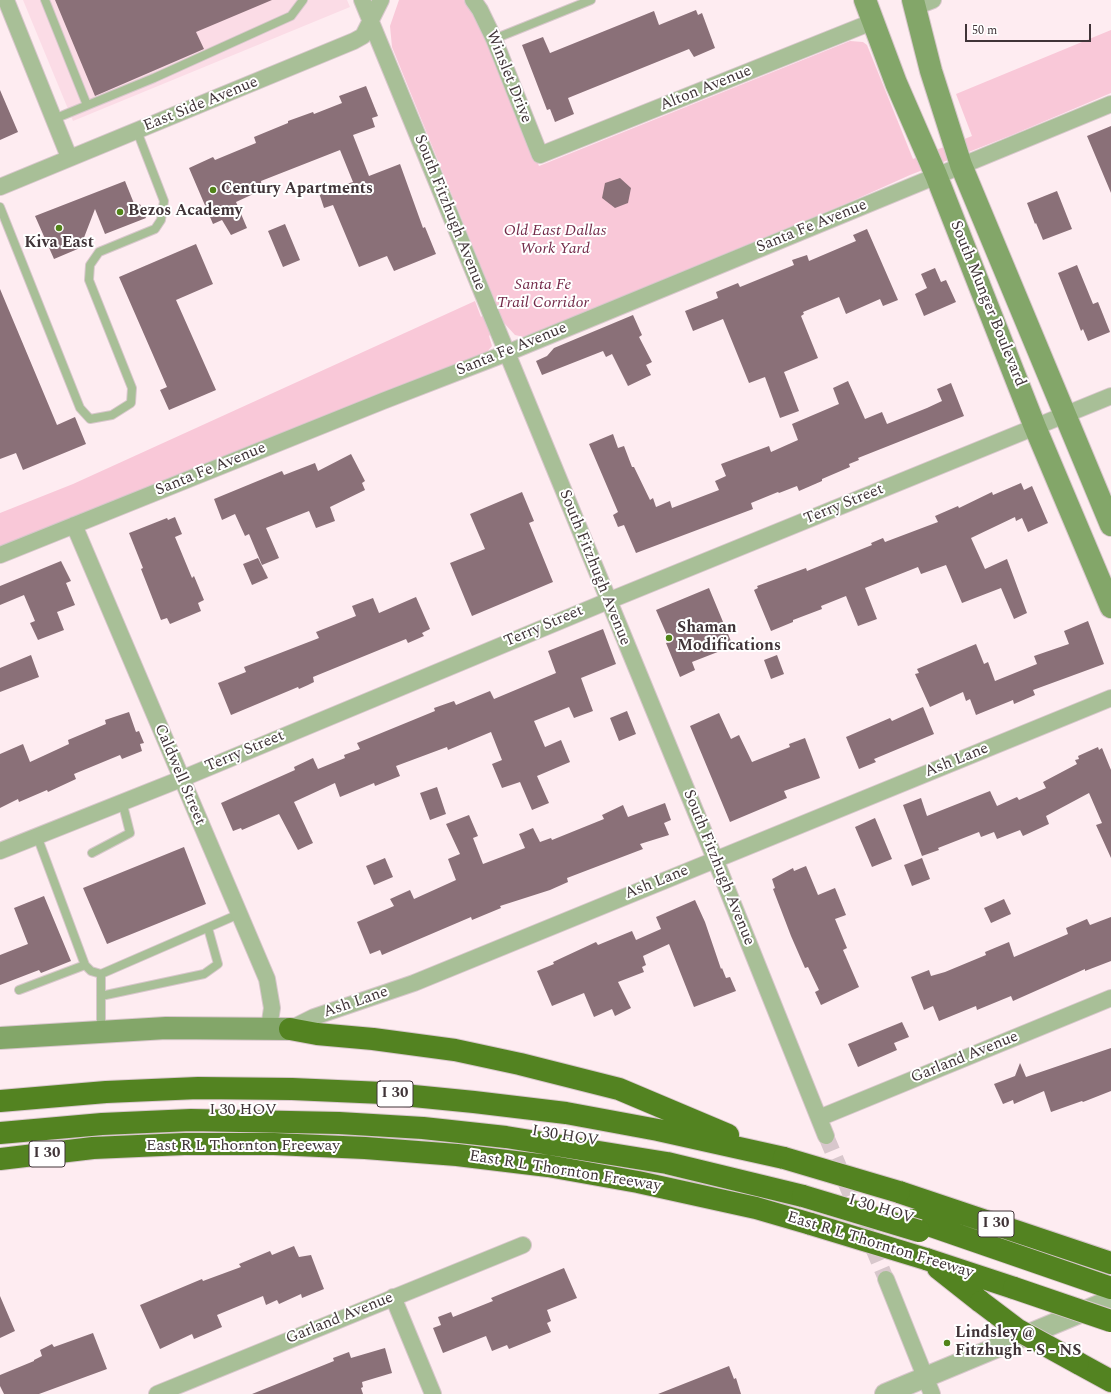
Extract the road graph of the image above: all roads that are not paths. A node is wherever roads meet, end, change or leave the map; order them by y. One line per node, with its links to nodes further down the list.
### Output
1 (6, 0): 15 (street)
2 (45, 0): 14 (lane)
3 (303, 0): 14 (lane)
4 (362, 0): 10 (street, South Fitzhugh Avenue)
5 (381, 0): 10 (street, East Side Avenue)
6 (473, 0): 12 (street, Winslet Drive)
7 (592, 0): 12 (lane)
8 (865, 0): 11 (main road, South Munger Boulevard)
9 (920, 2): 19 (main road, South Munger Boulevard)
10 (371, 21): 16 (street, East Side Avenue); 23 (street, South Fitzhugh Avenue)
11 (872, 22): 17 (street, Alton Avenue); 20 (main road, South Munger Boulevard)
12 (494, 39): 17 (street, Winslet Drive)
13 (1111, 104): 19 (street, Santa Fe Avenue)
14 (87, 106): 15 (lane)
15 (54, 119): 18 (street)
16 (137, 131): 18 (street, East Side Avenue); 22 (lane)
17 (540, 155)
18 (69, 157): 21 (street, East Side Avenue)
19 (961, 165): 20 (street, Santa Fe Avenue); 25 (main road, South Munger Boulevard)
20 (936, 175): 23 (street, Santa Fe Avenue); 26 (main road, South Munger Boulevard)
21 (0, 187)
22 (0, 207)
23 (507, 354): 27 (street, Santa Fe Avenue); 30 (street, South Fitzhugh Avenue)
24 (1111, 396): 25 (street, Terry Street)
25 (1065, 415): 26 (street, Terry Street); 28 (main road, South Munger Boulevard)
26 (1035, 427): 30 (street, Terry Street); 31 (main road, South Munger Boulevard)
27 (74, 525): 29 (street, Santa Fe Avenue); 33 (street, Caldwell Street)
28 (1111, 525)
29 (0, 555)
30 (608, 601): 33 (street, Terry Street); 38 (street, South Fitzhugh Avenue)
31 (1111, 607)
32 (1111, 698): 38 (street, Ash Lane)
33 (181, 779): 34 (street, Terry Street); 39 (street, Caldwell Street)
34 (122, 801): 35 (street, Terry Street); 37 (lane)
35 (37, 836): 36 (street, Terry Street); 41 (lane)
36 (0, 851)
37 (92, 853)
38 (715, 859): 46 (street, Ash Lane); 50 (street, South Fitzhugh Avenue)
39 (239, 914): 40 (lane); 46 (street, Caldwell Street)
40 (208, 928): 42 (lane); 44 (lane)
41 (85, 965): 42 (lane); 43 (lane)
42 (101, 974): 44 (lane)
43 (19, 990)
44 (101, 996): 47 (lane)
45 (1111, 998): 50 (street, Garland Avenue)
46 (280, 1028): 47 (main road); 55 (highway)
47 (101, 1032): 48 (main road)
48 (0, 1038)
49 (0, 1101): 55 (highway, I 30)
50 (819, 1118): 53 (street, South Fitzhugh Avenue)
51 (0, 1123): 58 (highway, I 30 HOV)
52 (0, 1133): 58 (highway, I 30 HOV)
53 (826, 1136)
54 (93, 1148): 56 (highway, East R L Thornton Freeway / I 30); 57 (highway); 60 (highway, East R L Thornton Freeway / I 30, bridge)
55 (784, 1158): 61 (highway, I 30, bridge)
56 (0, 1159)
57 (0, 1169)
58 (800, 1191): 62 (highway, I 30 HOV)
59 (523, 1245): 65 (street, Garland Avenue)
60 (926, 1259): 68 (highway, East R L Thornton Freeway / I 30, bridge); 69 (highway, bridge)
61 (1102, 1260)
62 (1054, 1272): 64 (highway, I 30 HOV); 66 (highway, I 30 HOV)
63 (886, 1279): 70 (street)
64 (1111, 1288)
65 (393, 1297): 71 (street, Garland Avenue); 72 (street)
66 (1111, 1297)
67 (1111, 1300): 70 (street)
68 (1111, 1322)
69 (1111, 1380)
70 (929, 1386): 73 (street)
71 (158, 1394)
72 (433, 1394)
73 (885, 1394)

